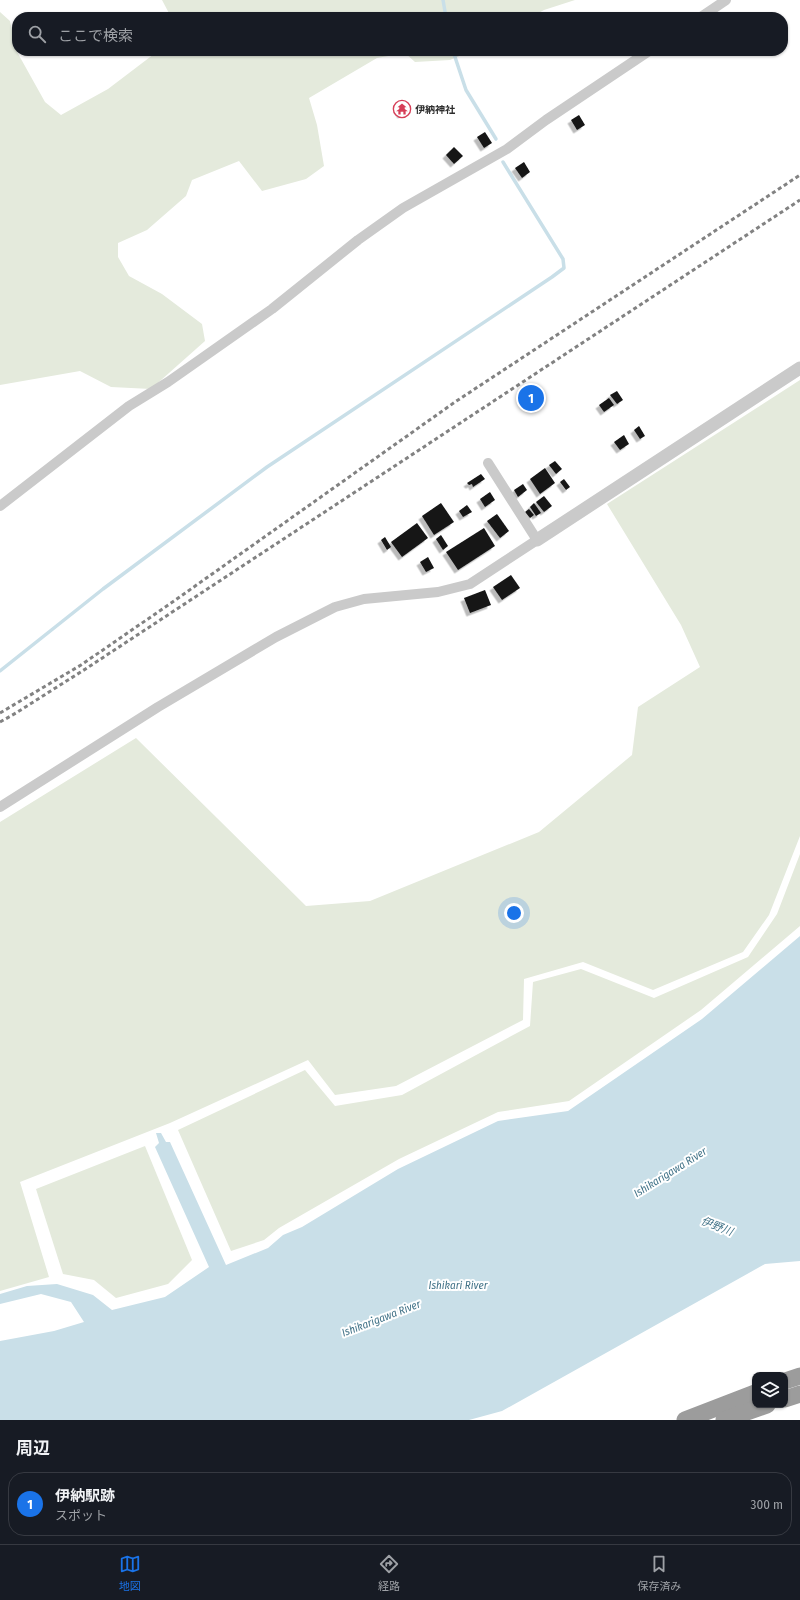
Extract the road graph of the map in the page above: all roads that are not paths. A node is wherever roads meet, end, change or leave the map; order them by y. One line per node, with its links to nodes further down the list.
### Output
1 (726, 0): 2 (street)
2 (708, 12)
3 (642, 56): 6 (street)
4 (800, 368): 7 (street)
5 (488, 463): 7 (street)
6 (0, 506)
7 (536, 540): 8 (street)
8 (0, 807)
9 (800, 1376): 10 (highway)
10 (788, 1380)
11 (752, 1394): 15 (highway)
12 (800, 1394): 13 (highway)
13 (788, 1398)
14 (758, 1408): 16 (highway)
15 (685, 1420)
16 (724, 1420)

